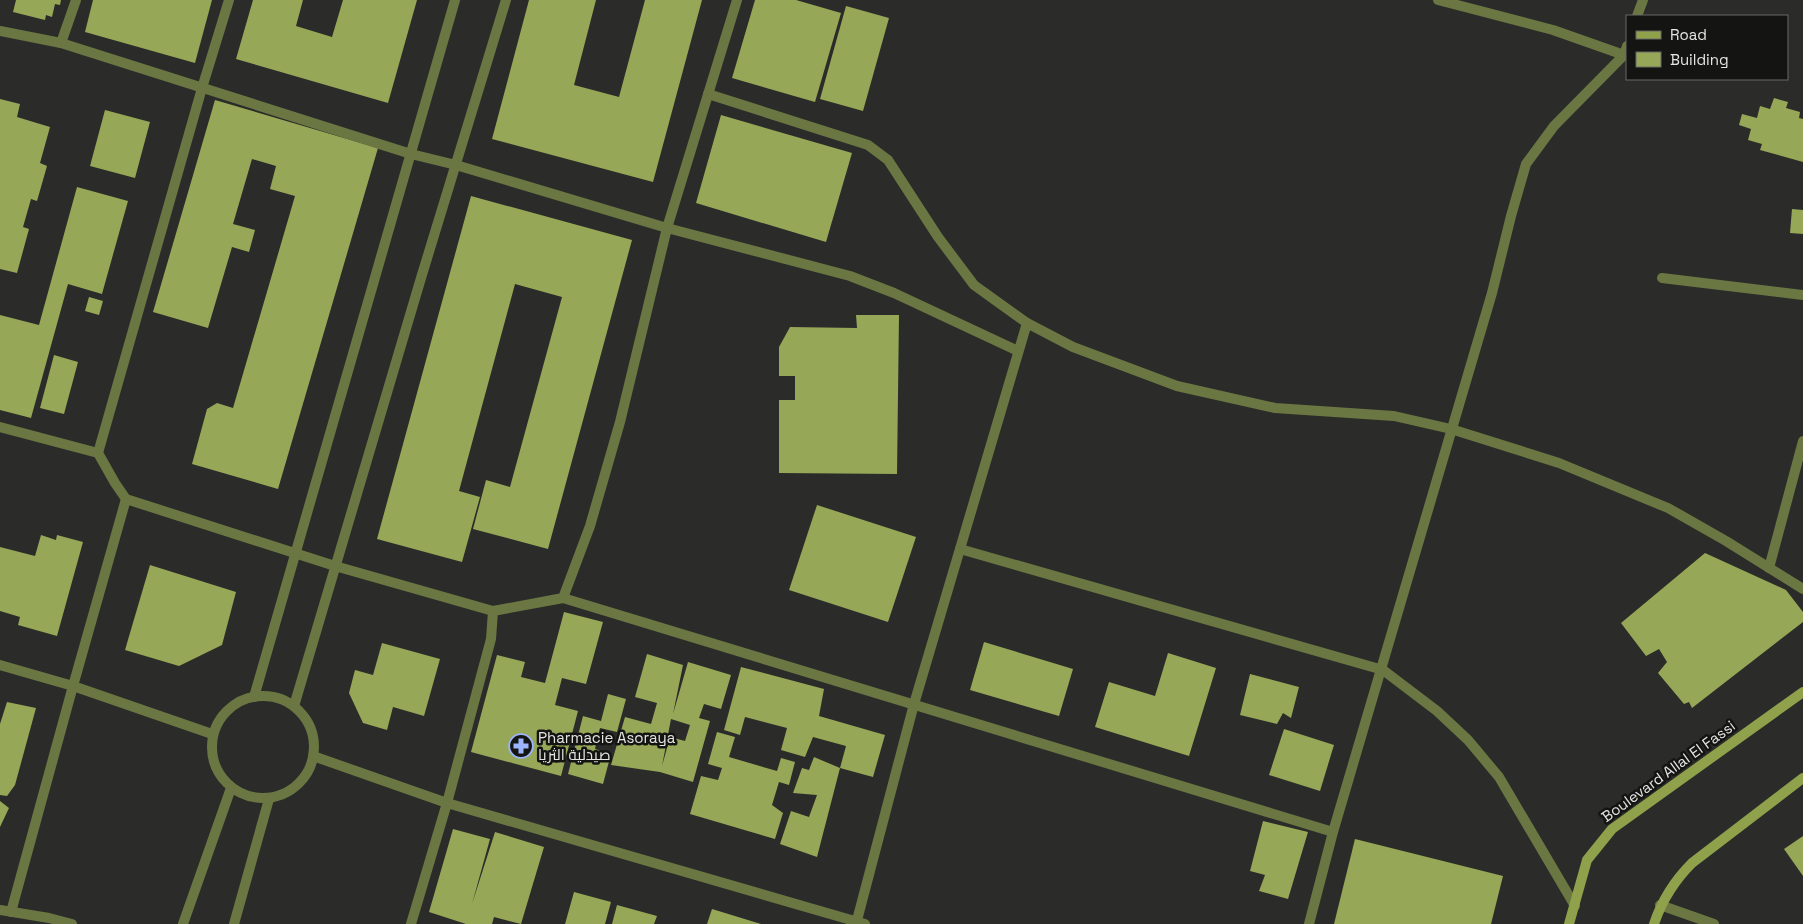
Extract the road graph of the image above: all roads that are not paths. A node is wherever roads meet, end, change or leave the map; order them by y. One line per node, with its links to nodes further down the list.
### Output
1 (76, 0): 10 (street)
2 (229, 0): 12 (street)
3 (456, 0): 14 (street)
4 (506, 0): 15 (street)
5 (737, 0): 13 (street)
6 (1438, 0): 11 (street)
7 (1643, 0): 8 (street)
8 (1637, 15)
9 (0, 31): 10 (street)
10 (60, 43): 12 (street)
11 (1625, 51): 22 (street)
12 (202, 88): 14 (street); 24 (street)
13 (708, 94): 16 (street); 19 (street)
14 (411, 154): 15 (street); 27 (street)
15 (456, 165): 16 (street); 28 (street)
16 (667, 228): 20 (street); 31 (street)
17 (1662, 278): 18 (street)
18 (1803, 295)
19 (1026, 323): 20 (street); 22 (street)
20 (1018, 351): 26 (street)
21 (0, 427): 24 (street)
22 (1451, 430): 29 (street); 34 (street)
23 (1803, 441): 29 (street)
24 (98, 453): 25 (street)
25 (126, 499): 27 (street); 35 (street)
26 (960, 549): 34 (street); 38 (street)
27 (295, 553): 28 (street); 37 (street)
28 (335, 566): 32 (street); 39 (street)
29 (1769, 568): 30 (street)
30 (1803, 589)
31 (563, 598): 32 (street); 38 (street)
32 (494, 611): 45 (street)
33 (0, 665): 35 (street)
34 (1382, 670): 46 (street); 48 (street)
35 (73, 686): 40 (street); 50 (street)
36 (1803, 692): 48 (main road, Boulevard Allal El Fassi)
37 (254, 697): 39 (street); 40 (street)
38 (914, 704): 46 (street); 51 (street)
39 (294, 706): 41 (street)
40 (212, 734): 43 (street)
41 (313, 756): 44 (street); 45 (street)
42 (1803, 778): 47 (main road)
43 (230, 788): 44 (street); 53 (street)
44 (269, 799): 54 (street)
45 (447, 803): 51 (street); 55 (street)
46 (1334, 832): 56 (street)
47 (1660, 905): 58 (main road); 59 (street)
48 (1574, 906): 57 (main road, Boulevard Allal El Fassi)
49 (0, 910): 50 (street)
50 (11, 912): 52 (street)
51 (860, 923)
52 (72, 924)
53 (183, 924)
54 (234, 924)
55 (411, 924)
56 (1309, 924)
57 (1569, 924)
58 (1654, 924)
59 (1714, 924)

